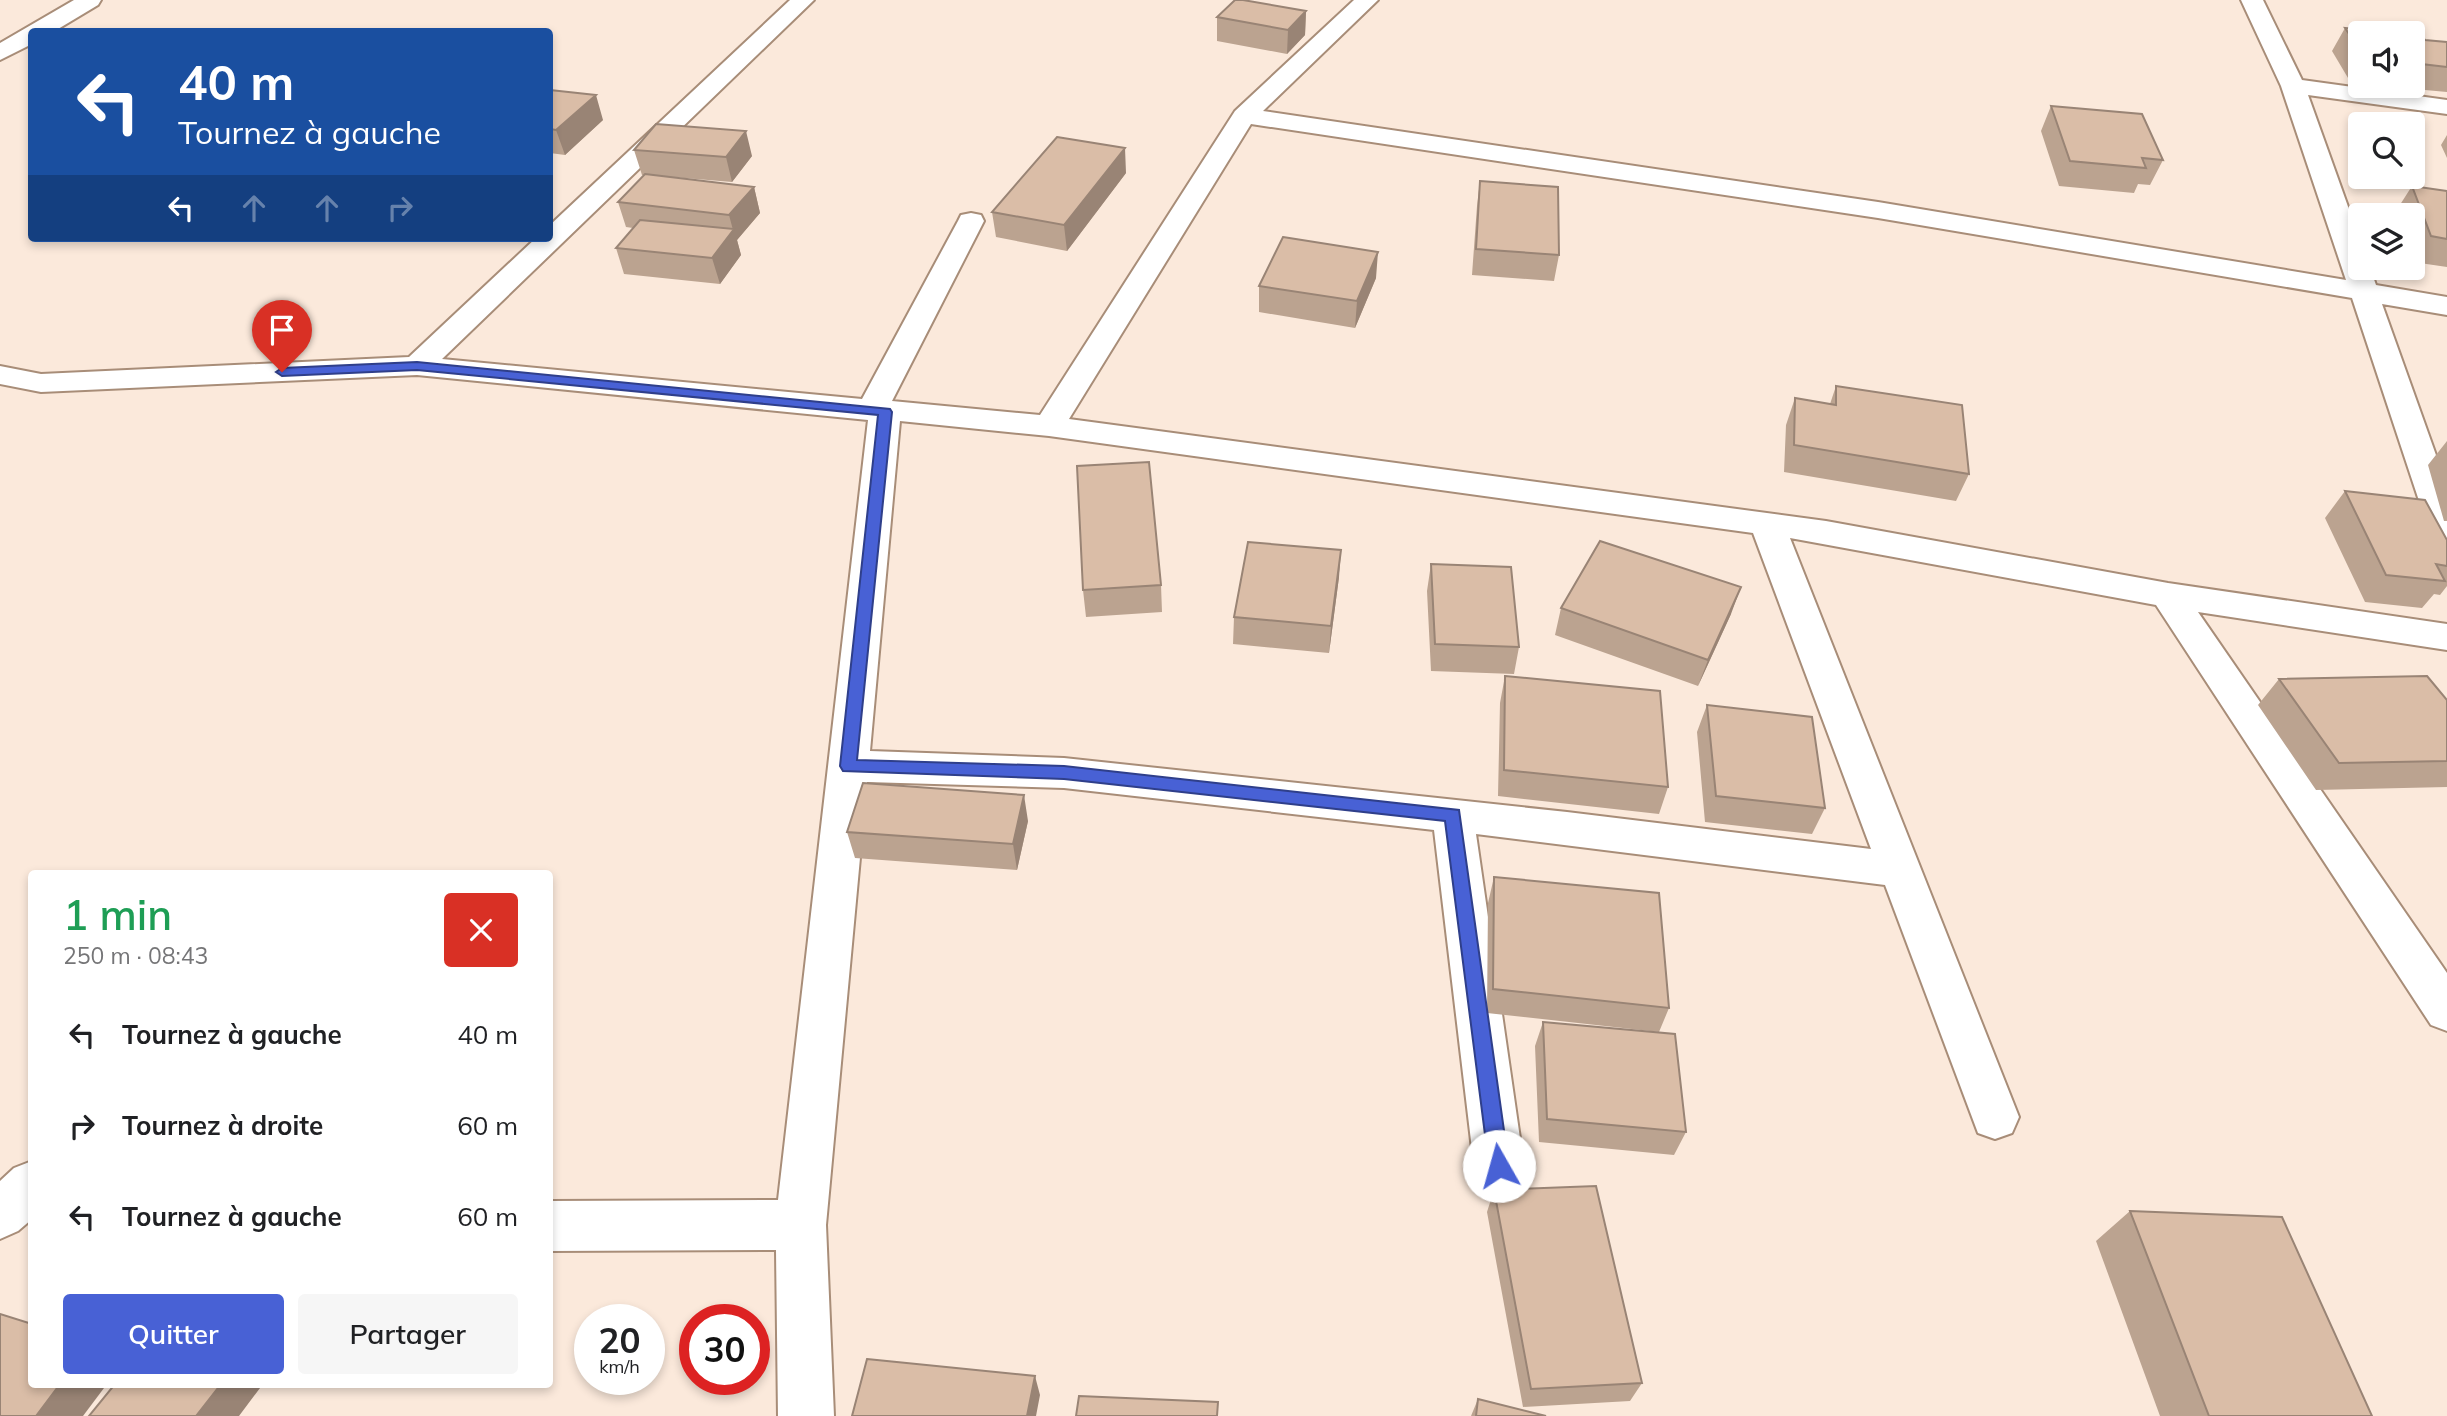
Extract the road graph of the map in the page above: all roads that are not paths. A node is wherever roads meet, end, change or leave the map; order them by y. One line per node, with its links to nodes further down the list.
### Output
1 (90, 0): 5 (street)
2 (803, 0): 12 (street)
3 (1367, 0): 10 (street)
4 (2252, 0): 8 (street)
5 (43, 28)
6 (28, 36): 7 (street)
7 (0, 53)
8 (2293, 86): 9 (street); 14 (street)
9 (2447, 107)
10 (1244, 116): 14 (street); 19 (street)
11 (971, 221): 18 (street)
12 (553, 237)
13 (548, 242): 16 (street)
14 (2364, 293): 15 (street); 21 (street)
15 (2447, 306)
16 (417, 366): 17 (street); 18 (street)
17 (0, 375)
18 (878, 411): 19 (street); 24 (street)
19 (1049, 426): 20 (street)
20 (1768, 524): 22 (street); 26 (street)
21 (2447, 534)
22 (2168, 595): 23 (street); 27 (street)
23 (2447, 636)
24 (849, 766): 25 (street); 32 (street)
25 (1453, 815): 26 (street); 29 (street)
26 (1901, 870): 28 (street)
27 (2447, 1011)
28 (1995, 1117)
29 (1499, 1166)
30 (28, 1189): 31 (street)
31 (0, 1214)
32 (801, 1225): 33 (street); 34 (street)
33 (553, 1226)
34 (806, 1416)

